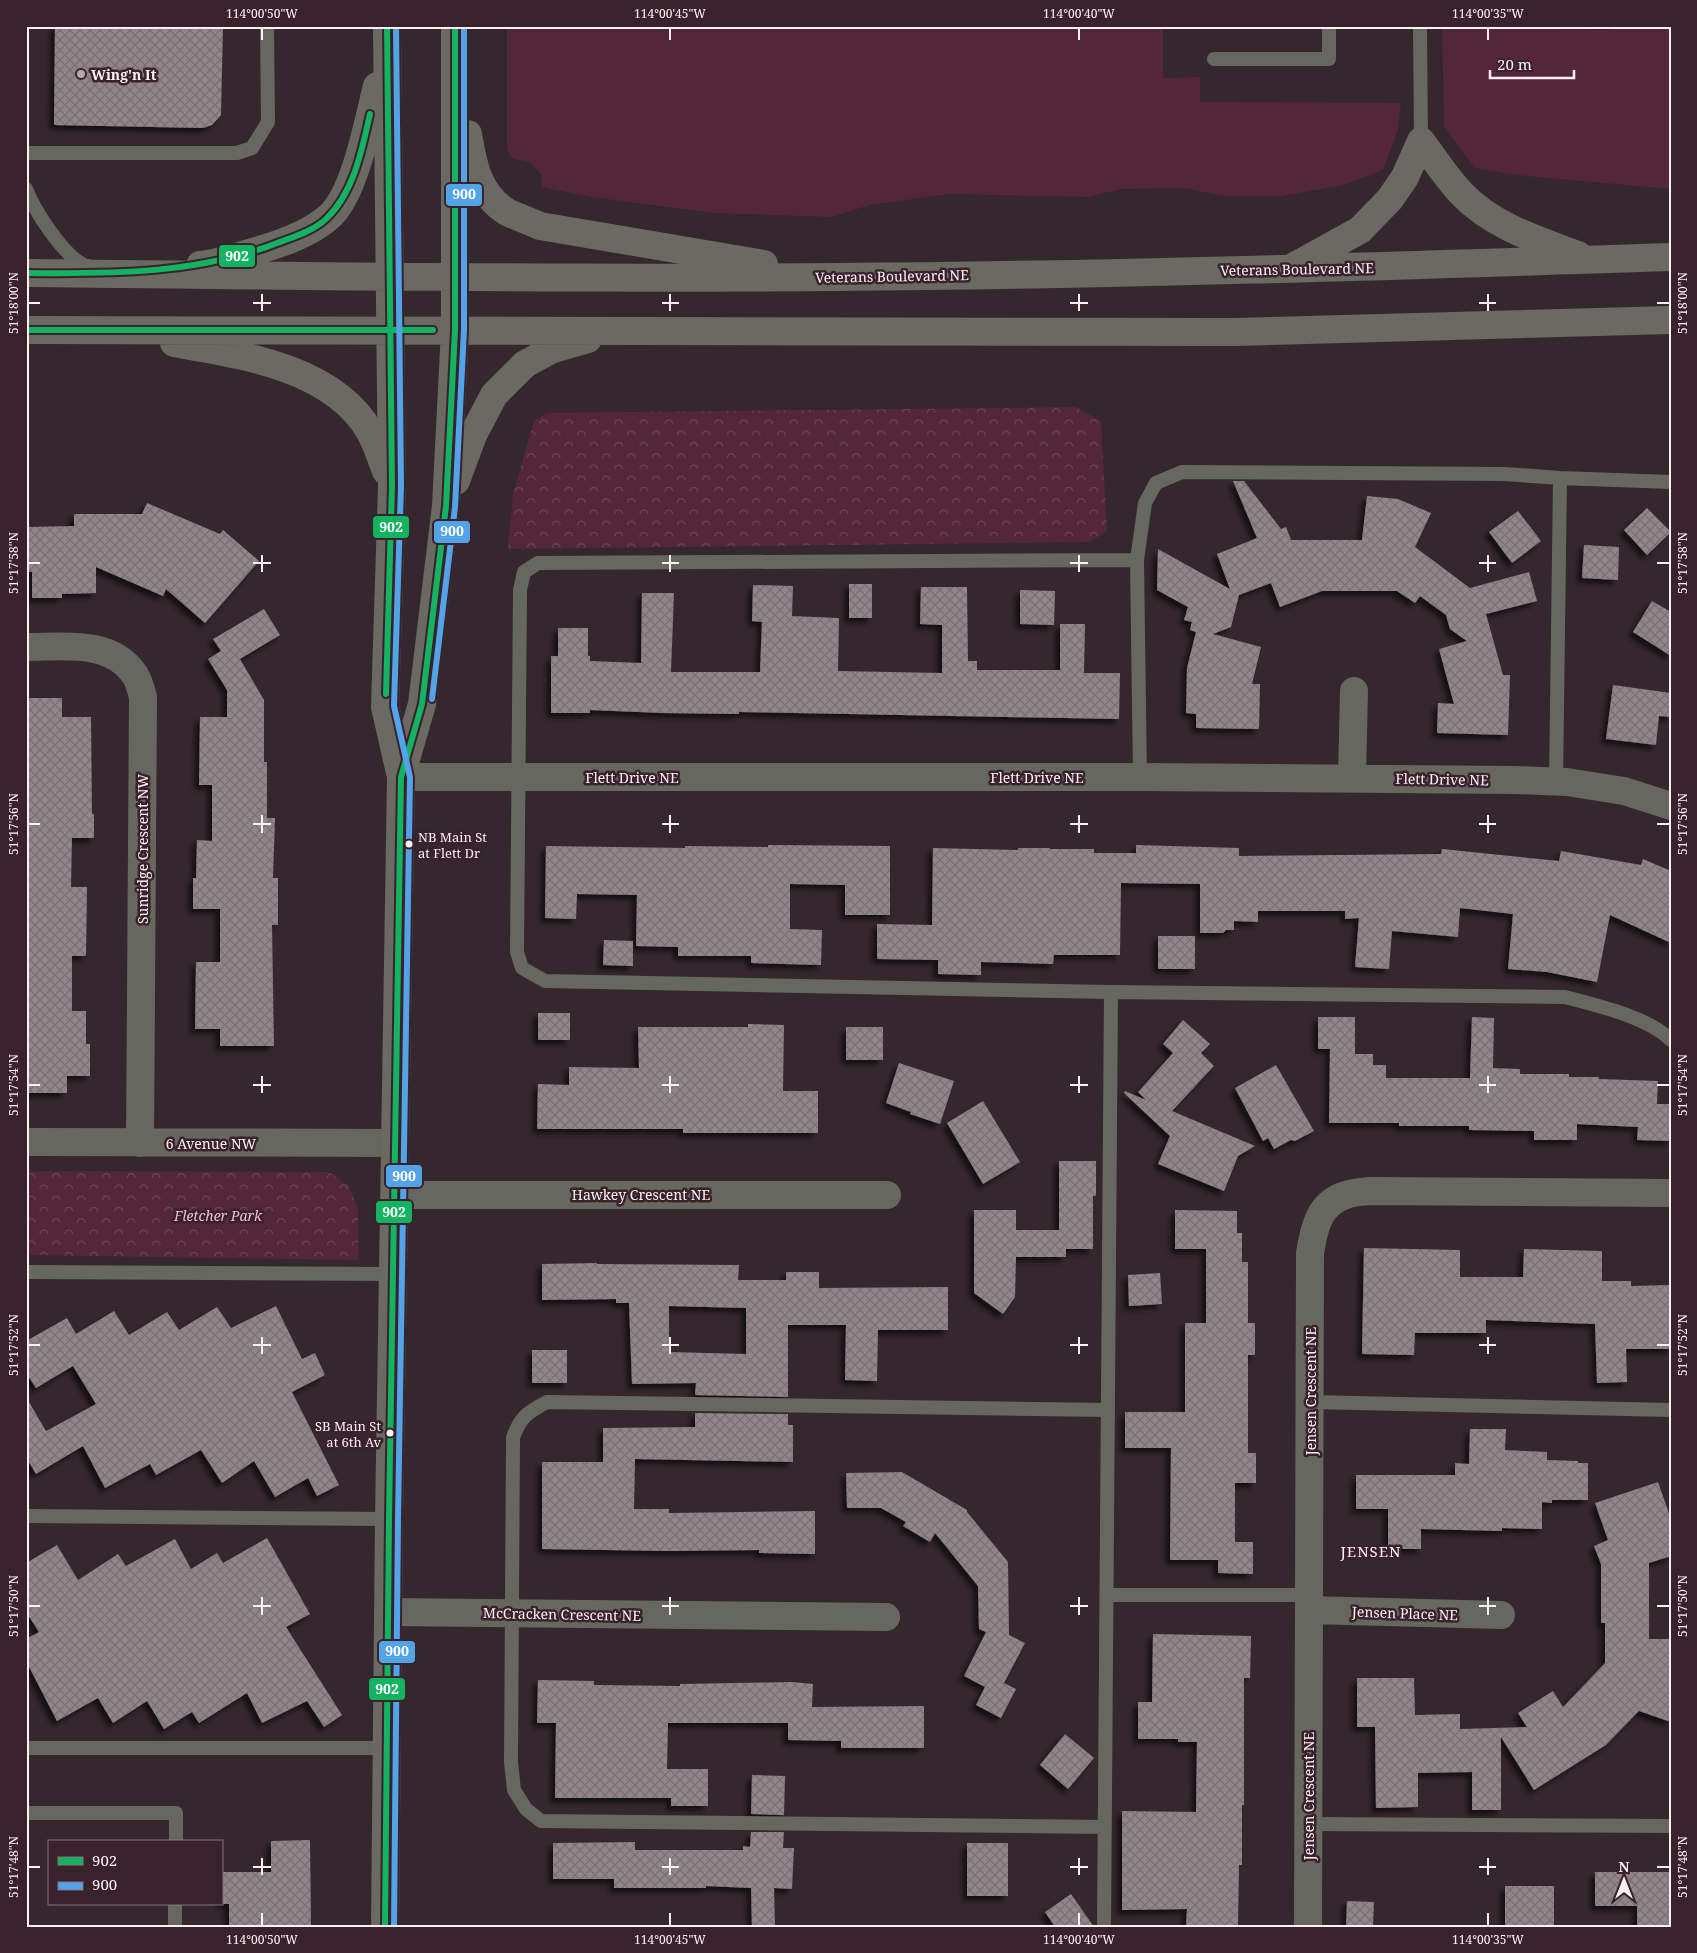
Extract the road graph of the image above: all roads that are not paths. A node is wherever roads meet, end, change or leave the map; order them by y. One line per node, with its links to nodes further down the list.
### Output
1 (267, 26): 8 (lane)
2 (1329, 26): 6 (lane)
3 (1420, 26): 7 (lane)
4 (387, 35): 14 (main road); 15 (main road)
5 (455, 35): 16 (main road); 17 (main road)
6 (1214, 59)
7 (1421, 141): 11 (main road); 12 (main road)
8 (26, 154)
9 (26, 189): 14 (lane)
10 (1671, 257): 11 (main road, Veterans Boulevard NE)
11 (1589, 260): 12 (main road, Veterans Boulevard NE)
12 (1288, 269): 16 (main road, Veterans Boulevard NE)
13 (26, 273): 14 (main road)
14 (113, 274): 15 (main road, Veterans Boulevard NE)
15 (388, 277): 17 (main road, Veterans Boulevard NE); 22 (main road)
16 (840, 277): 17 (main road, Veterans Boulevard NE)
17 (456, 278): 21 (main road)
18 (1671, 320): 23 (main road)
19 (26, 330): 20 (main road)
20 (107, 330): 22 (main road); 26 (main road)
21 (455, 330): 22 (main road); 23 (main road); 27 (main road)
22 (389, 331): 26 (main road)
23 (615, 331): 27 (main road)
24 (1560, 478): 25 (lane); 28 (lane); 35 (lane)
25 (1671, 482)
26 (392, 486): 32 (main road)
27 (446, 506): 32 (main road)
28 (1137, 560): 31 (lane); 33 (lane)
29 (26, 647): 40 (street, Sunridge Crescent NW)
30 (1354, 691): 34 (street)
31 (1140, 776): 33 (street, Flett Drive NE); 34 (street, Flett Drive NE)
32 (401, 777): 33 (street, Flett Drive NE); 41 (main road)
33 (519, 777): 37 (lane)
34 (1352, 778): 35 (street, Flett Drive NE)
35 (1556, 782): 36 (street, Flett Drive NE)
36 (1671, 806)
37 (1111, 992): 38 (lane); 48 (lane)
38 (1671, 1040)
39 (26, 1142): 40 (street, 6 Avenue NW)
40 (140, 1142): 41 (street, 6 Avenue NW)
41 (395, 1143): 43 (main road)
42 (1671, 1192): 47 (street, Jensen Crescent NE)
43 (395, 1195): 44 (street, Hawkey Crescent NE); 46 (main road)
44 (887, 1195)
45 (26, 1272): 46 (lane)
46 (393, 1274): 51 (main road)
47 (1310, 1402): 49 (lane); 53 (street, Jensen Crescent NE)
48 (1108, 1410): 52 (lane); 55 (lane)
49 (1671, 1410)
50 (26, 1516): 51 (lane)
51 (389, 1519): 54 (main road)
52 (1107, 1595): 53 (lane); 63 (lane)
53 (1309, 1602): 56 (street, Jensen Place NE); 61 (street, Jensen Crescent NE)
54 (388, 1612): 55 (street, McCracken Crescent NE); 59 (main road)
55 (512, 1613): 57 (street, McCracken Crescent NE); 63 (lane)
56 (1501, 1616)
57 (886, 1617)
58 (26, 1748): 59 (lane)
59 (386, 1748): 67 (main road)
60 (26, 1814): 64 (lane)
61 (1308, 1824): 62 (lane); 69 (street, Jensen Crescent NE)
62 (1671, 1826)
63 (1105, 1827): 68 (lane)
64 (176, 1840)
65 (175, 1906): 66 (lane)
66 (175, 1927)
67 (385, 1927)
68 (1104, 1927)
69 (1308, 1927)

